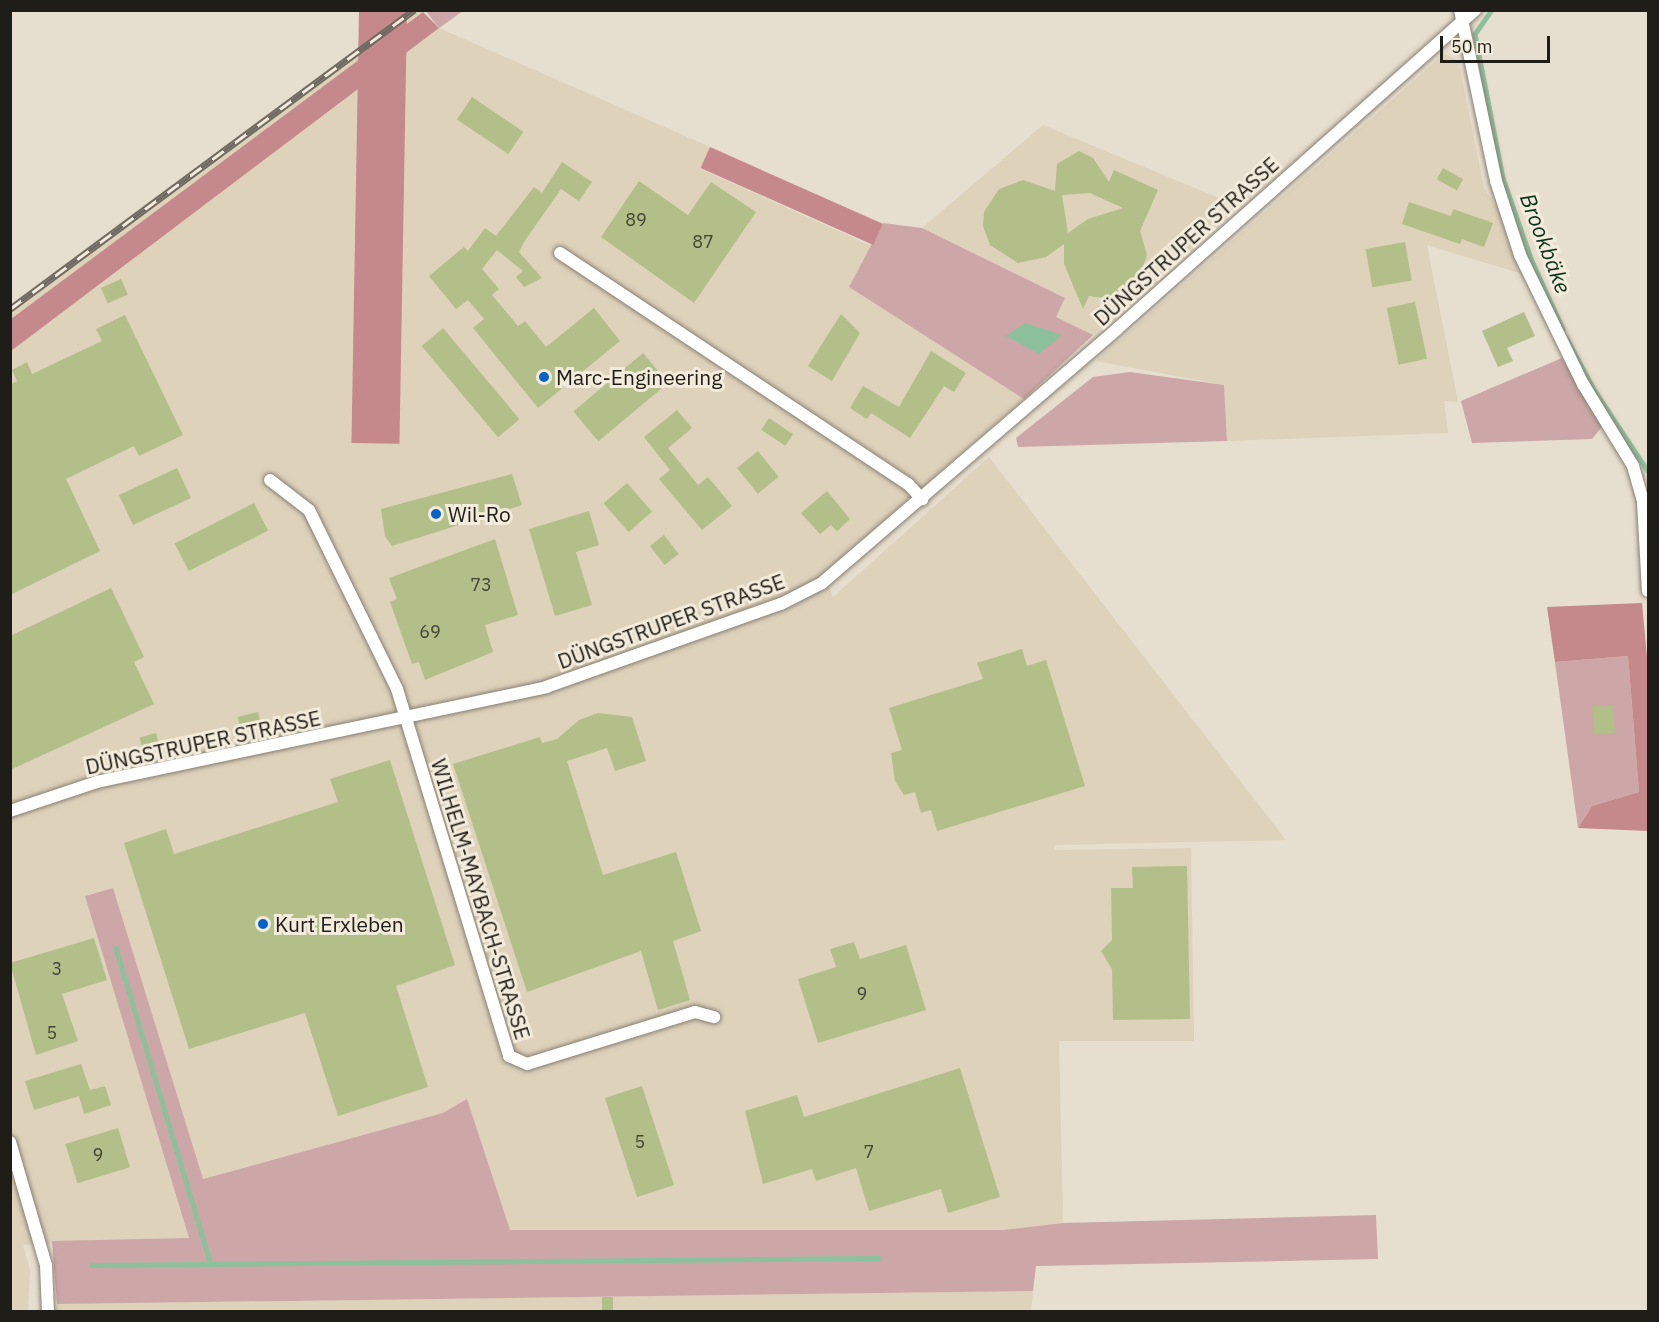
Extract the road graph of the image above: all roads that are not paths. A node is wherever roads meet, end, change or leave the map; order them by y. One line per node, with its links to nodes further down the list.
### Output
1 (1475, 10): 2 (street, DÜNGSTRUPER STRASSE)
2 (1461, 17): 5 (street, DÜNGSTRUPER STRASSE); 6 (street)
3 (560, 253): 5 (street)
4 (270, 480): 7 (street)
5 (922, 499): 7 (street, DÜNGSTRUPER STRASSE)
6 (1648, 591)
7 (405, 721): 8 (street, DÜNGSTRUPER STRASSE); 9 (street, WILHELM-MAYBACH-STRASSE)
8 (10, 811)
9 (714, 1017)
10 (10, 1142): 11 (street)
11 (48, 1311)

